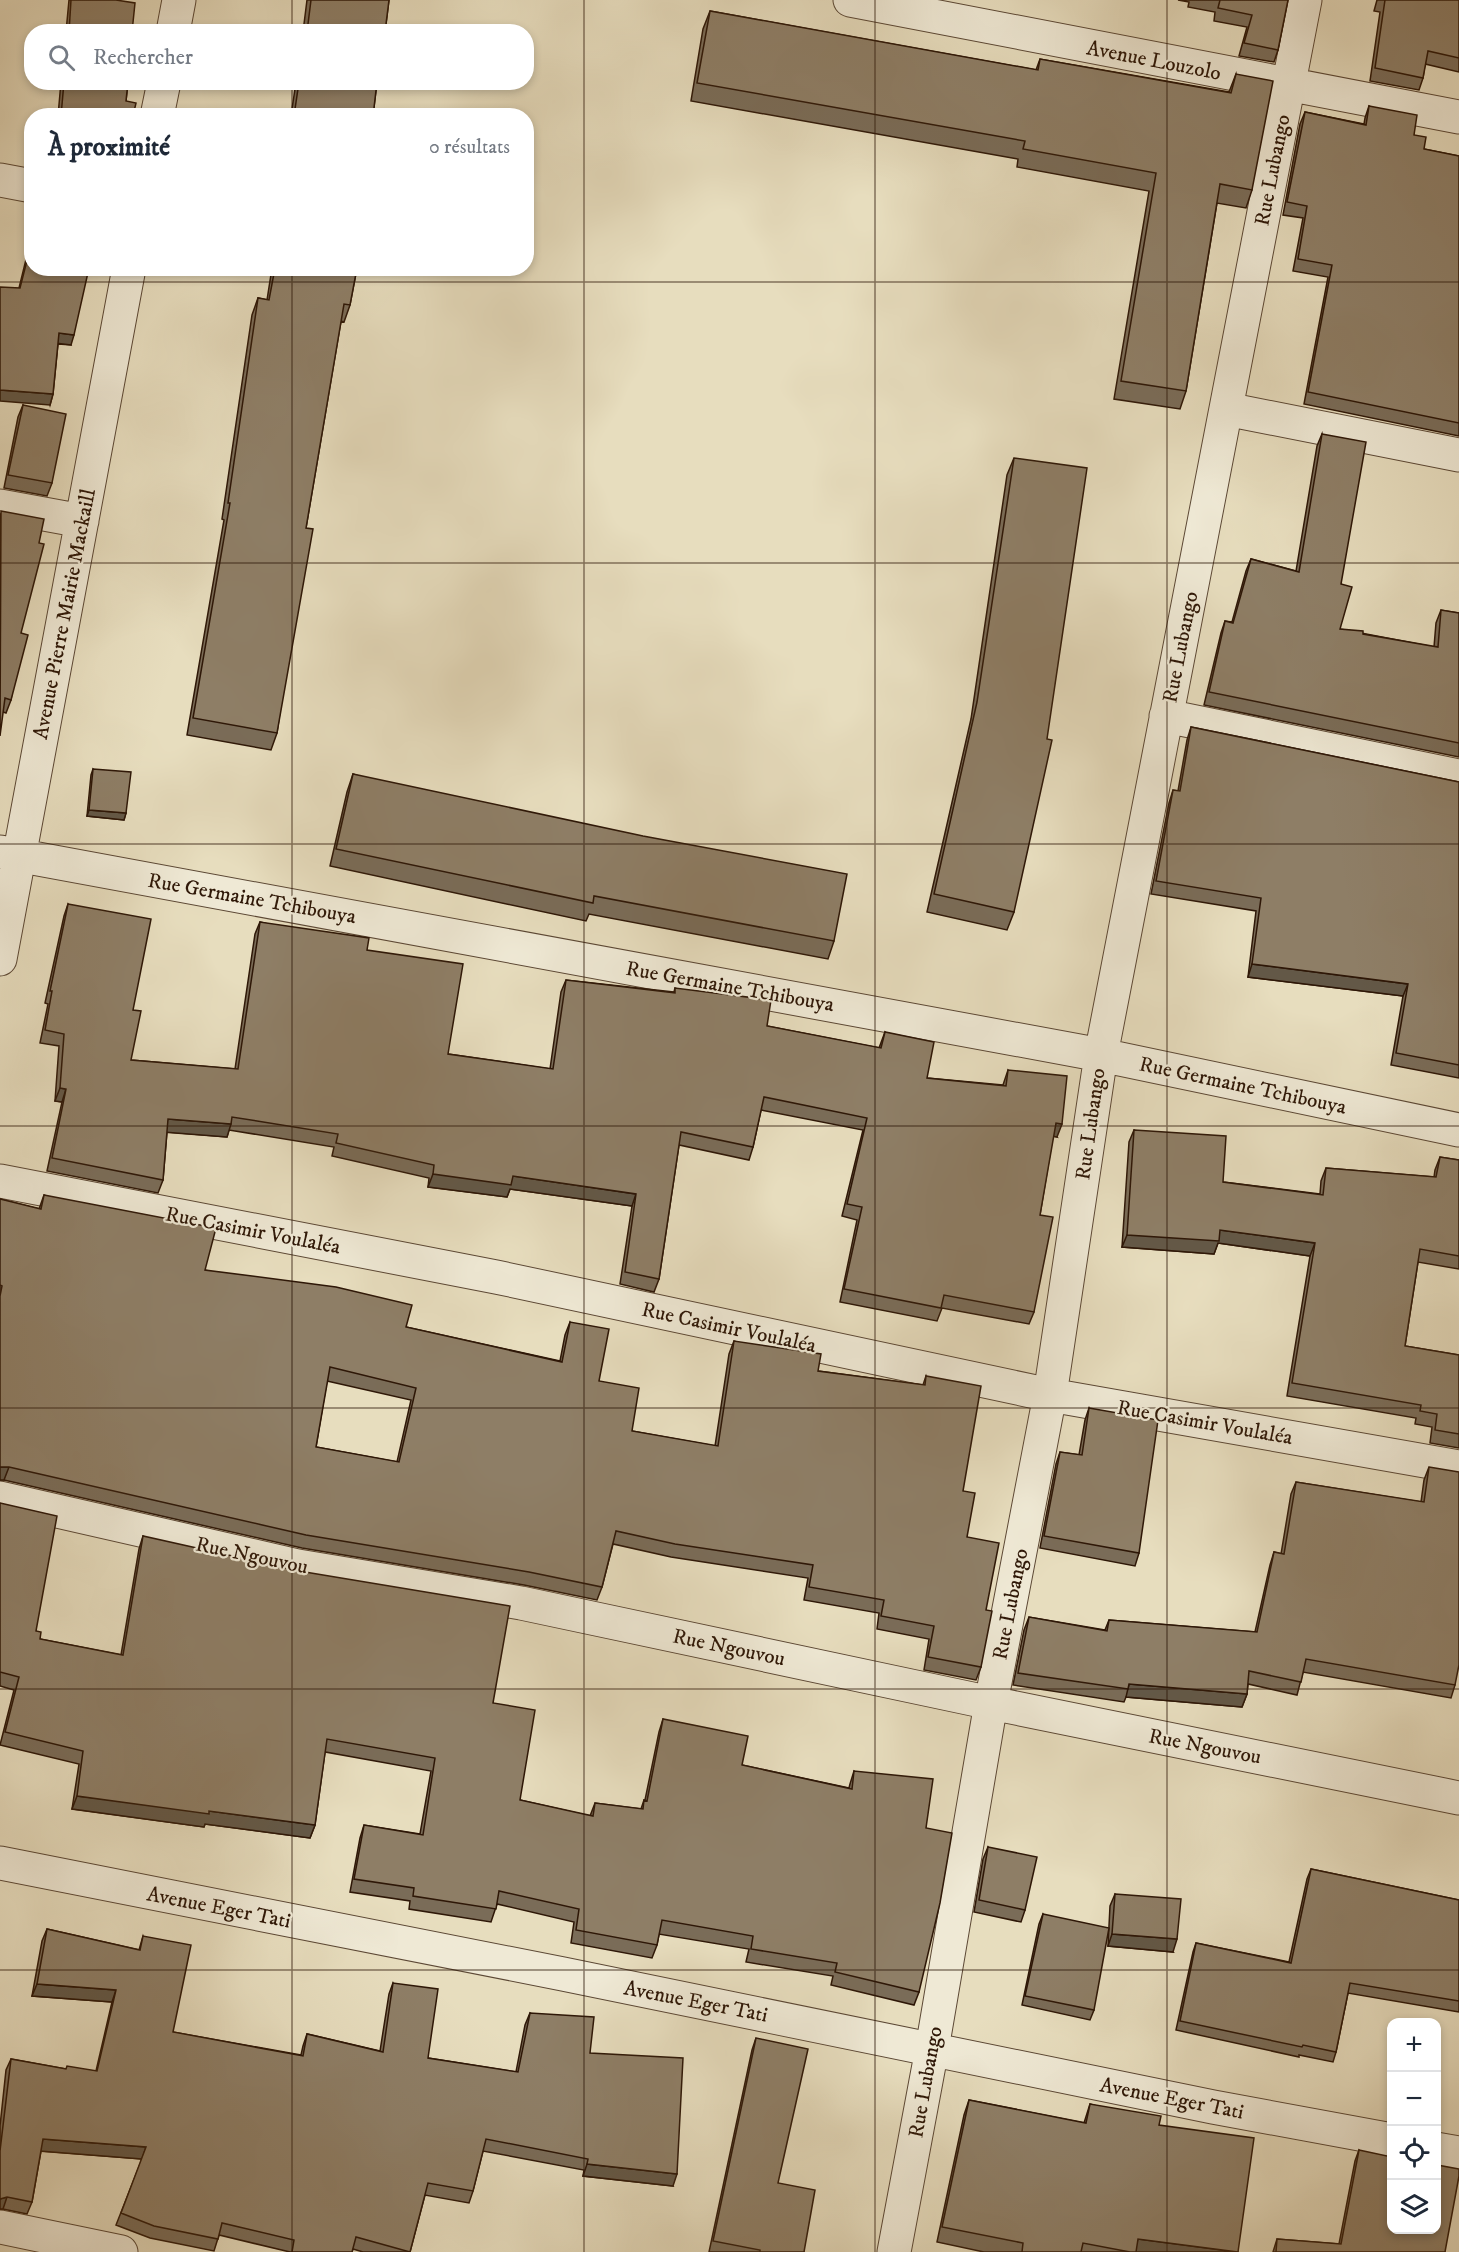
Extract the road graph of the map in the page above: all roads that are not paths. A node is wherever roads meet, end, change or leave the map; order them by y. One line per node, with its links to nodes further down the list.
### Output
1 (179, 0): 4 (street)
2 (850, 0): 5 (street, Avenue Louzolo)
3 (1305, 0): 5 (street, Rue Lubango)
4 (174, 24)
5 (1288, 86): 8 (street, Avenue Louzolo); 12 (street, Rue Lubango)
6 (162, 90): 7 (street)
7 (159, 108)
8 (1459, 117)
9 (0, 180): 10 (street)
10 (24, 184)
11 (128, 276): 15 (street, Avenue Pierre Mairie Mackaill)
12 (1226, 409): 13 (street); 16 (street, Rue Lubango)
13 (1459, 454)
14 (0, 506): 15 (street)
15 (82, 521): 18 (street, Avenue Pierre Mairie Mackaill)
16 (1166, 716): 17 (street); 20 (street, Rue Lubango)
17 (1459, 776)
18 (10, 854): 19 (street, Avenue Pierre Mairie Mackaill); 20 (street, Rue Germaine Tchibouya)
19 (0, 960)
20 (1101, 1055): 21 (street, Rue Germaine Tchibouya); 23 (street, Rue Lubango)
21 (1459, 1130)
22 (0, 1181): 23 (street, Rue Casimir Voulaléa)
23 (1050, 1395): 24 (street, Rue Casimir Voulaléa); 26 (street, Rue Lubango)
24 (1459, 1467)
25 (0, 1498): 26 (street, Rue Ngouvou)
26 (991, 1703): 27 (street, Rue Ngouvou); 29 (street, Rue Lubango)
27 (1459, 1797)
28 (0, 1863): 29 (street, Avenue Eger Tati)
29 (932, 2049): 30 (street, Avenue Eger Tati); 35 (street, Rue Lubango)
30 (1387, 2139)
31 (1441, 2150): 32 (street)
32 (1459, 2153)
33 (0, 2227): 34 (street)
34 (121, 2252)
35 (894, 2252)

